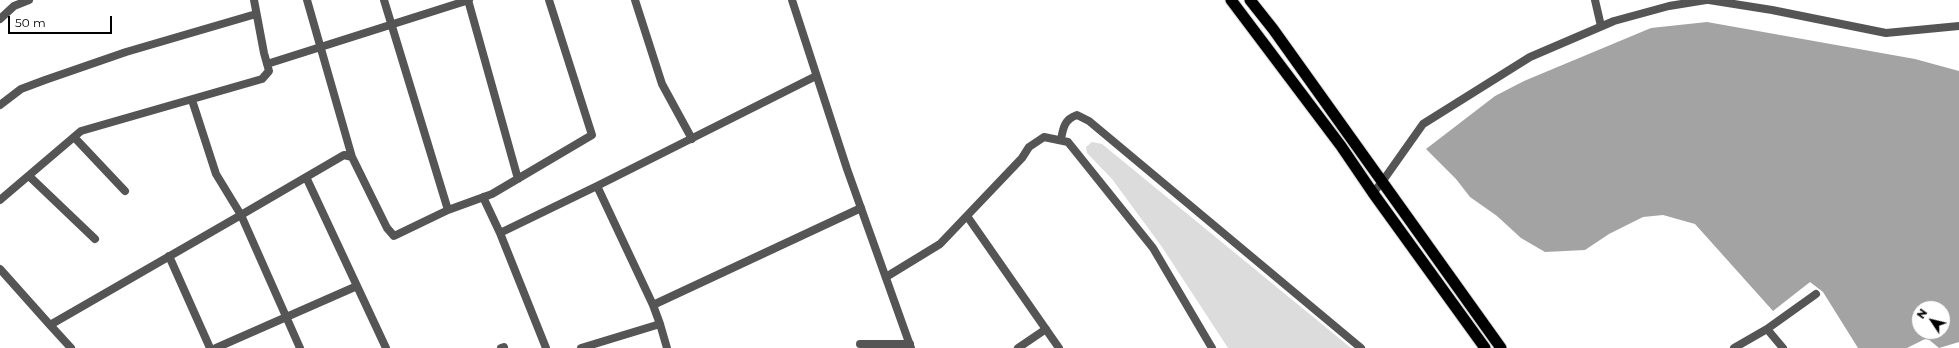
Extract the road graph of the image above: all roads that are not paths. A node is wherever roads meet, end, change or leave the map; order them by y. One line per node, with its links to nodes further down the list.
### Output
1 (29, 0): 15 (street)
2 (254, 0): 14 (street)
3 (307, 0): 19 (street)
4 (384, 0): 16 (street)
5 (468, 0): 16 (street); 30 (street)
6 (548, 0): 30 (street)
7 (635, 0): 25 (street)
8 (792, 0): 21 (street)
9 (1231, 0): 34 (highway)
10 (1250, 0): 31 (highway)
11 (1595, 0): 17 (street)
12 (1706, 0): 17 (street)
13 (1709, 0): 18 (street)
14 (256, 14): 20 (street); 23 (street)
15 (0, 19)
16 (392, 26): 19 (street); 38 (street)
17 (1601, 26): 31 (street)
18 (1959, 26)
19 (322, 47): 20 (street); 27 (street)
20 (267, 64): 22 (street)
21 (816, 76): 25 (street); 37 (street)
22 (192, 100): 24 (street); 39 (street)
23 (0, 105)
24 (74, 137): 28 (street); 33 (street)
25 (692, 139): 32 (street)
26 (1061, 140): 40 (street); 66 (street); 67 (street)
27 (352, 157): 29 (street); 38 (street)
28 (29, 176): 36 (street); 42 (street)
29 (306, 177): 39 (street); 46 (street)
30 (518, 179): 35 (street)
31 (1382, 182): 34 (street); 69 (highway)
32 (597, 186): 41 (street); 48 (street)
33 (125, 191)
34 (1373, 193): 68 (highway)
35 (483, 197): 38 (street); 41 (street)
36 (0, 200)
37 (861, 208): 45 (street); 48 (street)
38 (448, 210)
39 (241, 215): 43 (street); 49 (street)
40 (967, 216): 45 (street); 52 (street)
41 (500, 233): 61 (street)
42 (94, 239)
43 (170, 256): 51 (street); 57 (street)
44 (0, 269): 51 (street)
45 (886, 277): 55 (street)
46 (357, 286): 49 (street); 60 (street)
47 (1816, 294): 53 (street)
48 (653, 305): 50 (street)
49 (287, 317): 58 (street); 59 (street)
50 (660, 324): 62 (street); 63 (street)
51 (50, 326): 56 (street)
52 (1046, 329): 64 (street); 65 (street)
53 (1767, 329): 70 (street); 71 (street)
54 (860, 344): 55 (street)
55 (909, 347)
56 (71, 348)
57 (210, 348)
58 (216, 348)
59 (300, 348)
60 (386, 348)
61 (546, 348)
62 (581, 348)
63 (666, 348)
64 (1018, 348)
65 (1059, 348)
66 (1212, 348)
67 (1361, 348)
68 (1485, 348)
69 (1501, 348)
70 (1734, 348)
71 (1783, 348)

